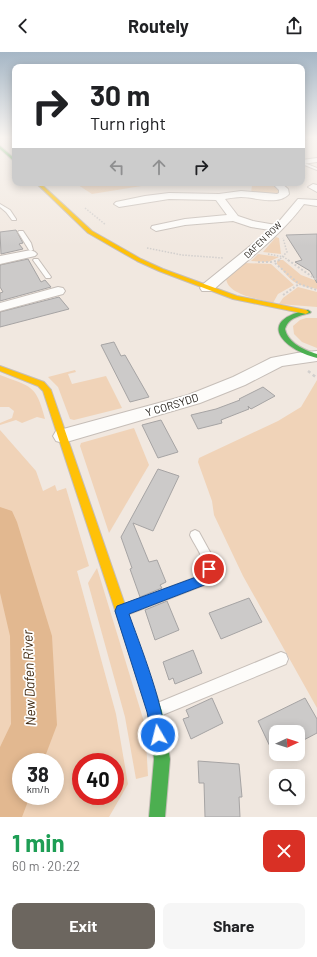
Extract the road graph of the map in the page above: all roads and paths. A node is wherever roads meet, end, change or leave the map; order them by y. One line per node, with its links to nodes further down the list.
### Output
1 (41, 186): 20 (main road)
2 (203, 186): 4 (street)
3 (280, 186): 5 (street)
4 (196, 195): 5 (street); 7 (street)
5 (219, 197): 9 (street)
6 (317, 203): 12 (street, DAFEN ROW)
7 (119, 204)
8 (0, 205): 10 (lane)
9 (234, 218): 11 (street); 12 (street)
10 (14, 219)
11 (156, 228)
12 (274, 231): 14 (street, DAFEN ROW); 16 (path)
13 (21, 232): 15 (lane)
14 (253, 251): 16 (path); 20 (street, DAFEN ROW)
15 (33, 254): 17 (street); 18 (lane)
16 (284, 257): 19 (path); 21 (path)
17 (0, 260)
18 (48, 277)
19 (317, 280)
20 (207, 288): 23 (main road)
21 (317, 290)
22 (58, 291): 24 (street)
23 (236, 298): 25 (main road); 26 (main road)
24 (0, 307)
25 (252, 310)
26 (306, 312): 27 (main road); 29 (main road)
27 (317, 312)
28 (273, 328): 29 (main road)
29 (286, 340): 30 (main road); 31 (street, Y CORSYDD)
30 (317, 356): 31 (street, Y CORSYDD)
31 (277, 362): 33 (street, Y CORSYDD)
32 (0, 368): 33 (main road)
33 (63, 436): 35 (main road)
34 (195, 535): 35 (lane)
35 (121, 611): 37 (main road)
36 (281, 659): 37 (lane)
37 (155, 712): 38 (main road)
38 (157, 817)

